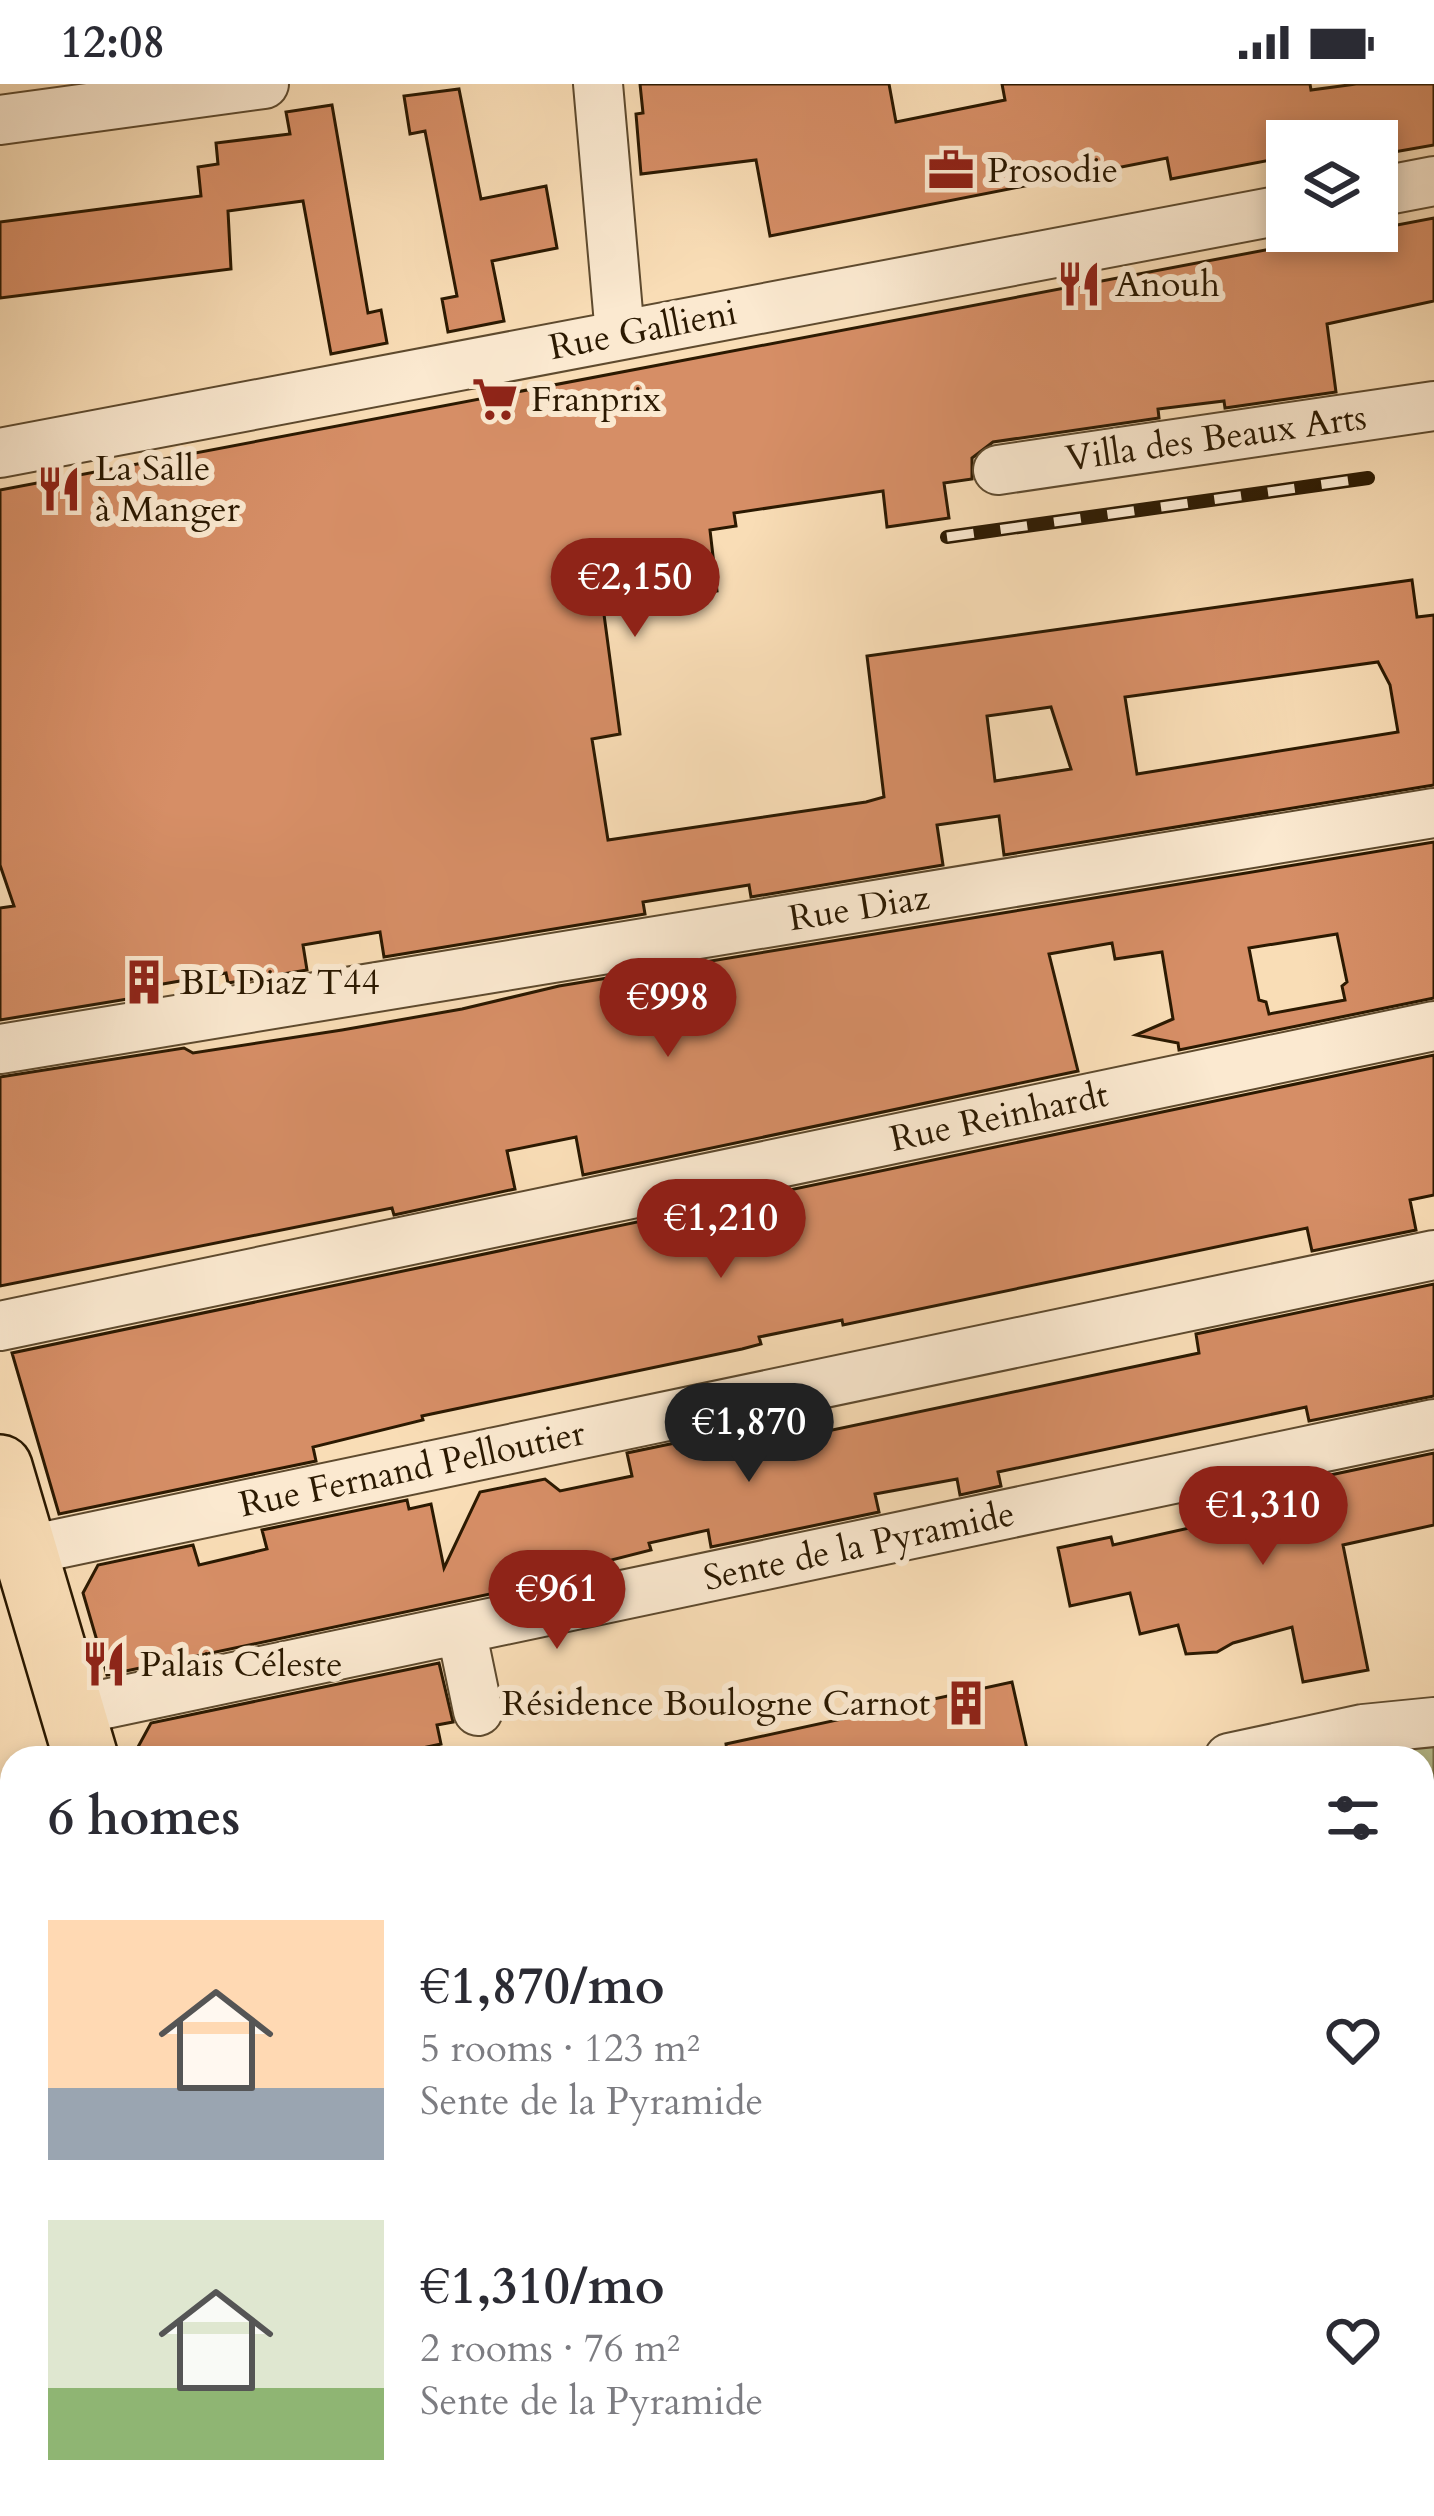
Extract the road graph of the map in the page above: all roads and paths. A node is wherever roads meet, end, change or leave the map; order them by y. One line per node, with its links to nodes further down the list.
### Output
1 (264, 84): 3 (street)
2 (598, 84): 7 (street)
3 (0, 120)
4 (1434, 181): 5 (street)
5 (1398, 188)
6 (1266, 213): 7 (street, Rue Gallieni)
7 (620, 334): 9 (street, Rue Gallieni)
8 (1434, 406): 10 (street, Villa des Beaux Arts)
9 (0, 453)
10 (998, 470)
11 (1434, 813): 13 (street, Rue Diaz)
12 (1434, 1027): 15 (street, Rue Reinhardt)
13 (0, 1049)
14 (1434, 1256): 18 (street, Rue Fernand Pelloutier)
15 (0, 1326)
16 (1434, 1424): 19 (street, Sente de la Pyramide)
17 (0, 1467): 18 (main road)
18 (24, 1550): 22 (main road)
19 (461, 1629): 20 (street); 22 (street, Sente de la Pyramide)
20 (478, 1712)
21 (1434, 1722): 23 (street)
22 (79, 1735)
23 (1285, 1746)

